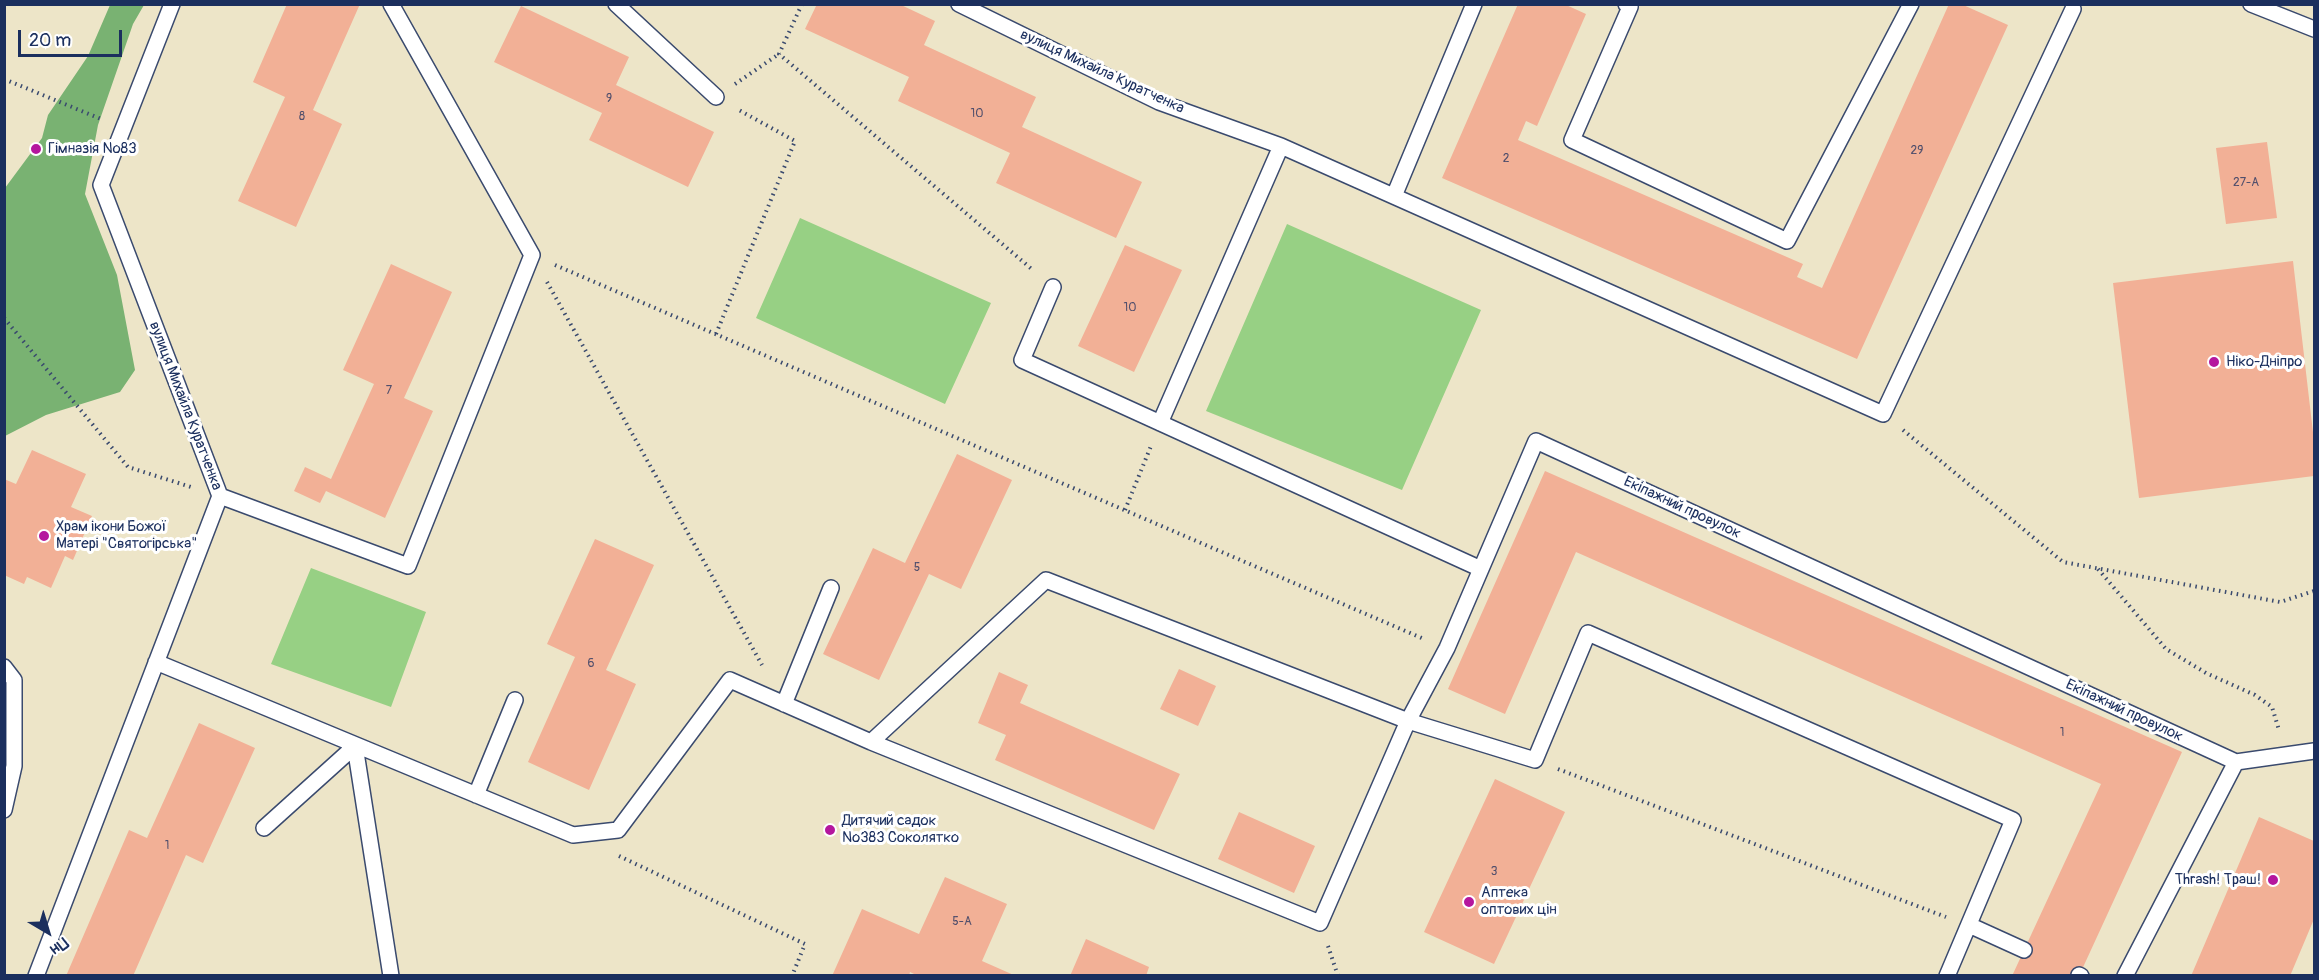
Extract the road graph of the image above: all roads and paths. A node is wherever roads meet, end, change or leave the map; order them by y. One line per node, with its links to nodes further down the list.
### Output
1 (172, 4): 15 (lane, вулиця Михайла Куратченка)
2 (391, 4): 18 (lane)
3 (615, 4): 14 (lane)
4 (802, 4): 12 (path)
5 (959, 4): 16 (lane, вулиця Михайла Куратченка)
6 (1474, 4): 17 (lane)
7 (1626, 4): 8 (lane)
8 (1911, 4)
9 (2251, 4): 11 (lane)
10 (2071, 6): 22 (lane)
11 (2314, 29)
12 (779, 54): 14 (path); 19 (path)
13 (4, 79): 15 (path)
14 (716, 98): 21 (path)
15 (123, 128): 24 (lane, вулиця Михайла Куратченка)
16 (1281, 146): 17 (lane, вулиця Михайла Куратченка); 23 (lane)
17 (1394, 196): 22 (lane, вулиця Михайла Куратченка)
18 (532, 255): 21 (path); 24 (lane); 34 (path)
19 (1053, 287): 23 (lane)
20 (4, 318): 24 (path)
21 (716, 334): 25 (path)
22 (1883, 414): 26 (path)
23 (1160, 423): 25 (path); 27 (lane)
24 (220, 496): 31 (lane, вулиця Михайла Куратченка)
25 (1125, 510): 30 (path)
26 (2098, 568): 29 (path); 39 (path)
27 (1481, 569): 30 (lane, Екіпажний провулок); 41 (lane, Екіпажний провулок)
28 (831, 588): 34 (lane)
29 (2314, 591)
30 (1447, 648): 35 (lane, Екіпажний провулок)
31 (156, 662): 37 (lane); 48 (lane, вулиця Михайла Куратченка)
32 (4, 667): 43 (lane)
33 (515, 700): 42 (lane)
34 (784, 704): 36 (lane); 42 (lane)
35 (1408, 721): 36 (lane); 36 (lane, Екіпажний провулок); 40 (lane)
36 (871, 742)
37 (355, 746): 42 (lane); 44 (lane); 49 (lane)
38 (2314, 751): 39 (lane)
39 (2287, 755): 41 (lane)
40 (1535, 760): 46 (path); 46 (lane)
41 (2236, 762): 52 (lane)
42 (476, 795)
43 (4, 810)
44 (264, 828)
45 (613, 854): 50 (path)
46 (1969, 926): 47 (lane); 51 (lane)
47 (2024, 950)
48 (36, 975)
49 (392, 975)
50 (792, 975)
51 (1947, 975)
52 (2126, 975)

